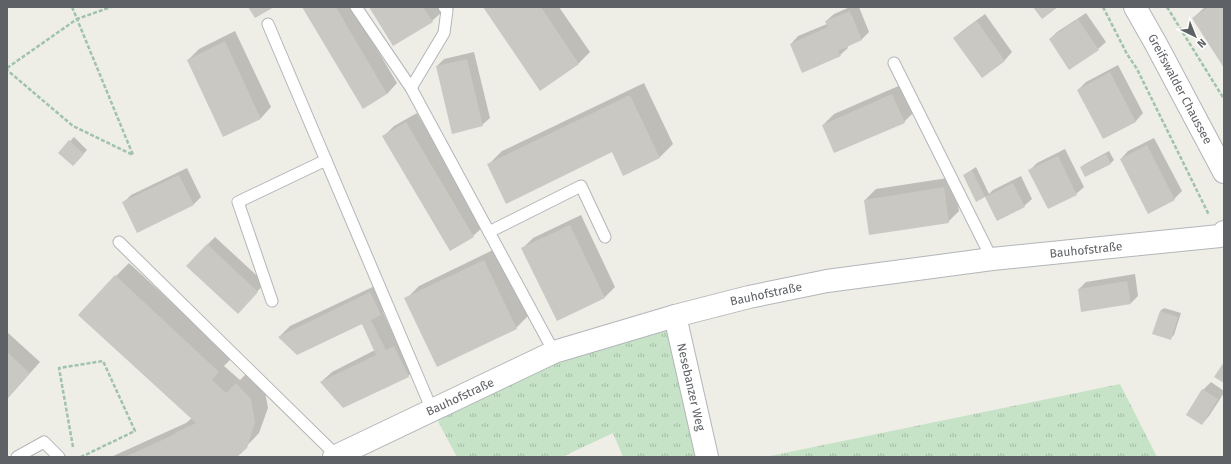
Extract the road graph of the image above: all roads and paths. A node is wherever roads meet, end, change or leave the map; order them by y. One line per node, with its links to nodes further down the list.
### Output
1 (72, 7): 8 (path)
2 (111, 7): 8 (path)
3 (356, 7): 12 (lane)
4 (444, 7): 12 (lane)
5 (1103, 7): 17 (path)
6 (1135, 7): 15 (street, Greifswalder Chaussee)
7 (1168, 7): 13 (path)
8 (77, 19): 11 (path); 11 (path)
9 (268, 24): 14 (lane)
10 (894, 63): 20 (lane)
11 (7, 69)
12 (410, 88): 16 (lane)
13 (1224, 99)
14 (326, 160): 21 (lane); 24 (lane)
15 (1224, 172)
16 (489, 232): 18 (lane); 23 (lane)
17 (1222, 234): 20 (street, Bauhofstraße)
18 (605, 237)
19 (119, 242): 26 (lane)
20 (992, 259): 22 (street, Bauhofstraße)
21 (272, 301)
22 (675, 316): 23 (street, Bauhofstraße); 30 (street, Nesebanzer Weg)
23 (554, 352): 24 (street, Bauhofstraße)
24 (432, 410): 26 (street, Bauhofstraße)
25 (74, 450): 29 (path)
26 (336, 456)
27 (17, 457): 28 (lane)
28 (59, 457)
29 (81, 457)
30 (707, 457)

